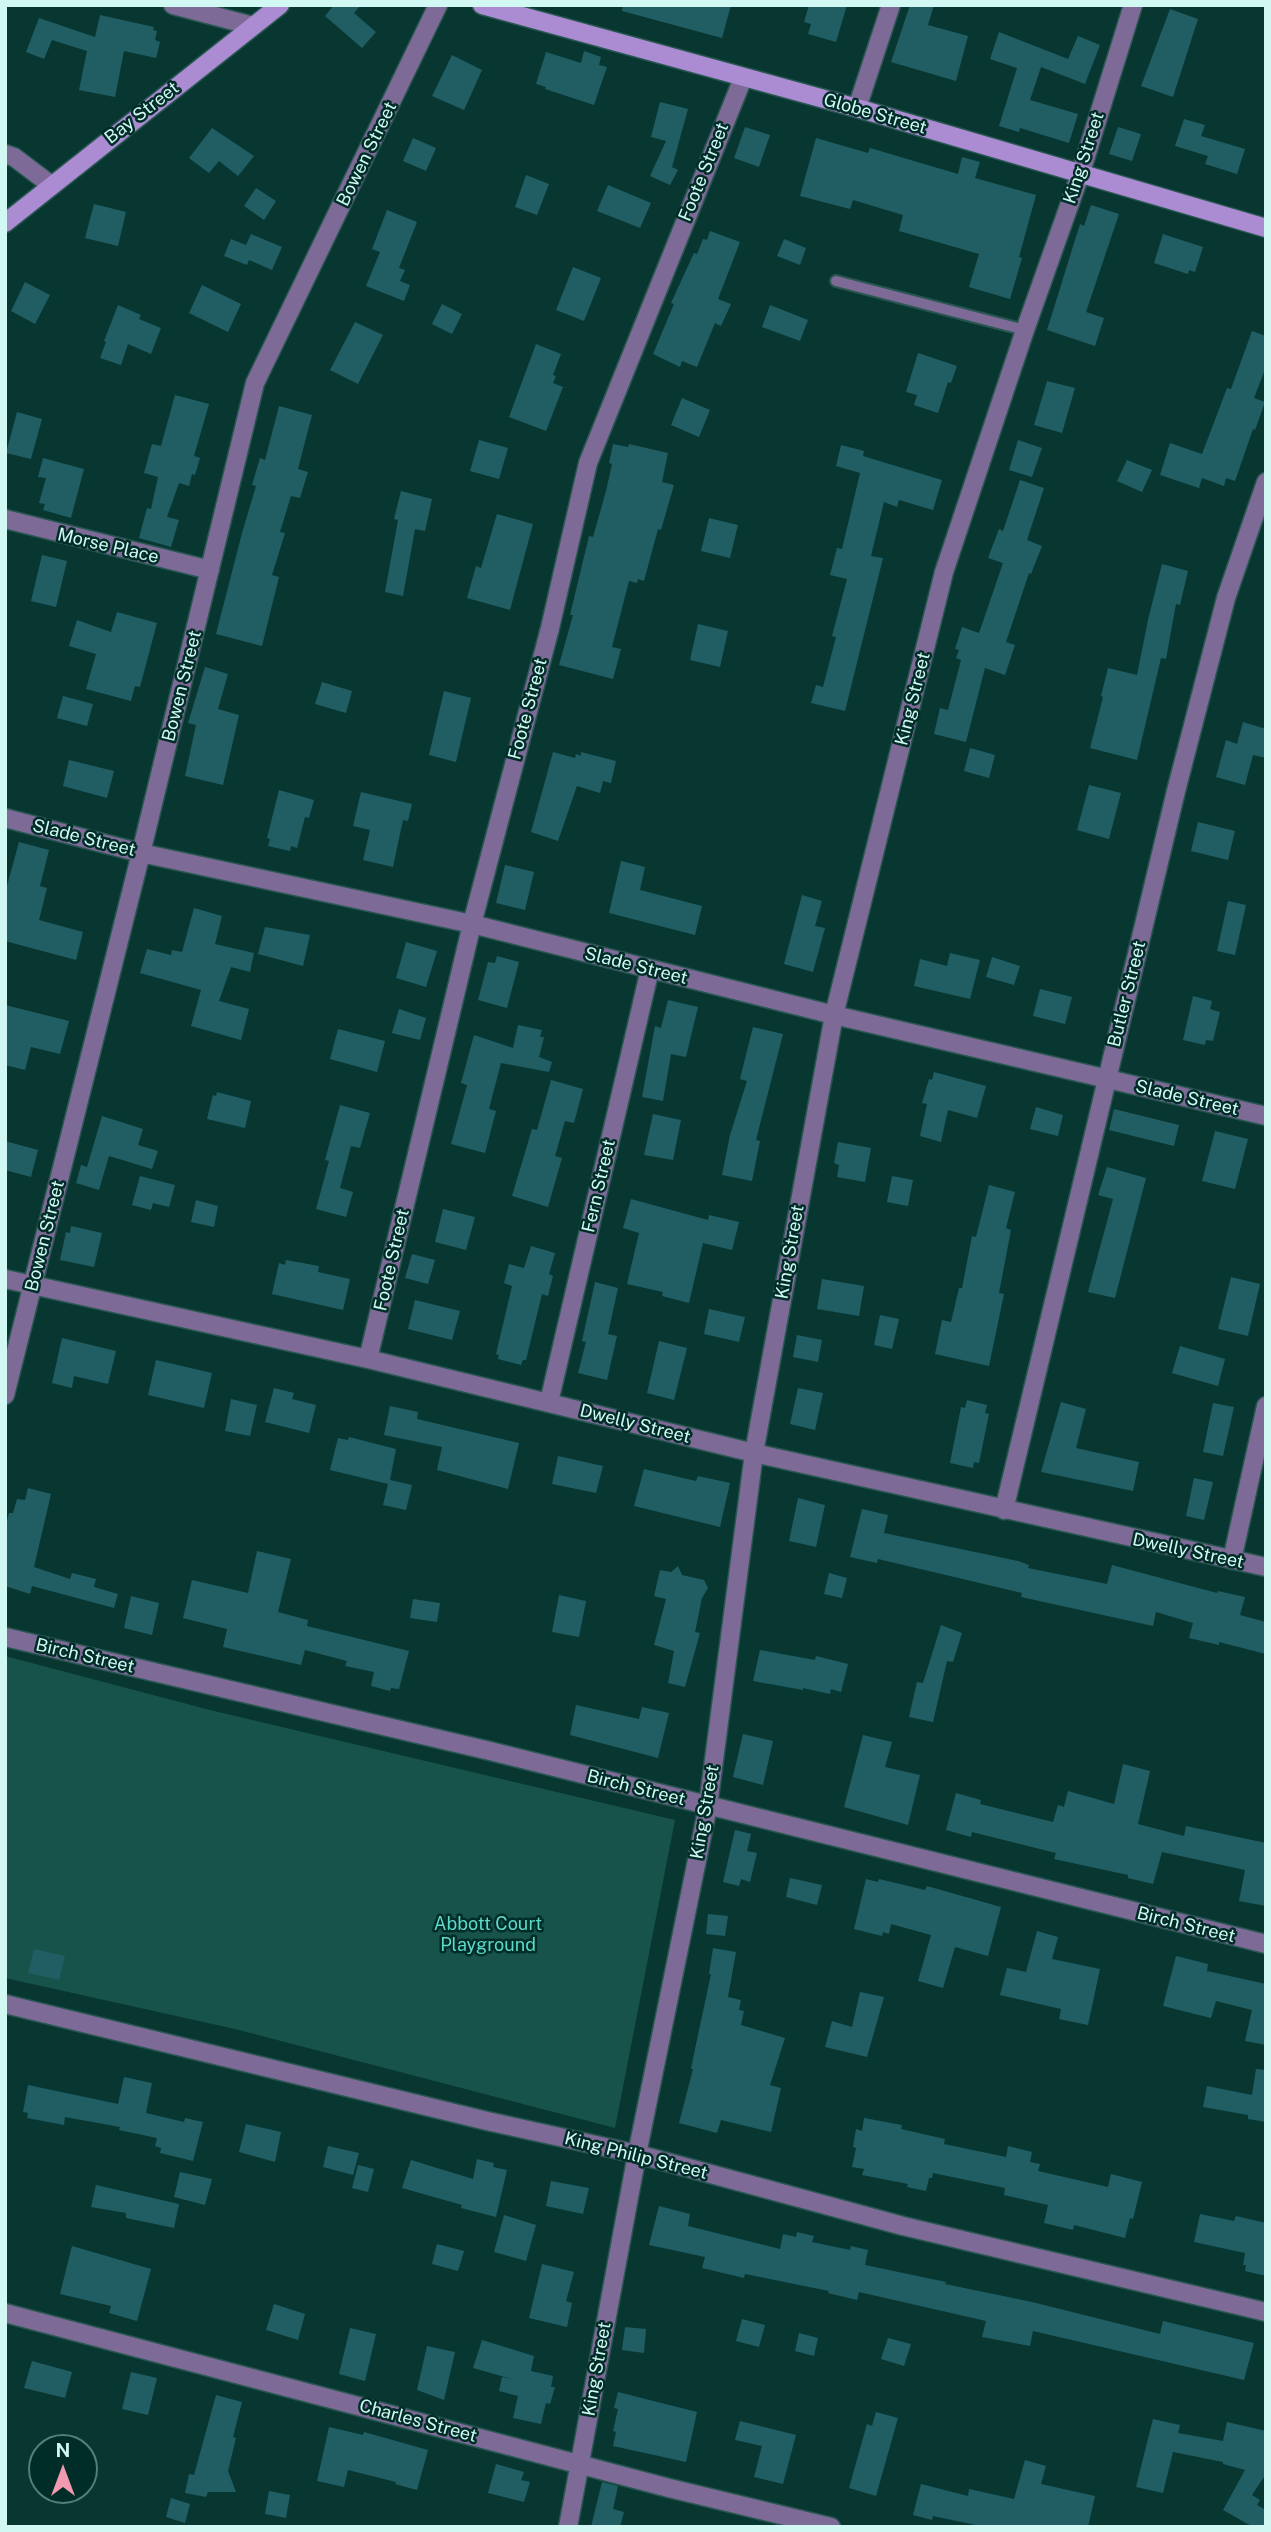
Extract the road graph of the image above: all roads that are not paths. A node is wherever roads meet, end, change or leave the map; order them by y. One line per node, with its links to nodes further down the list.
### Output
1 (173, 5): 7 (street)
2 (280, 5): 7 (main road, Bay Street)
3 (438, 5): 19 (street, Bowen Street)
4 (482, 5): 8 (main road, Globe Street)
5 (891, 5): 9 (street)
6 (1133, 5): 11 (street, King Street)
7 (253, 26): 12 (main road, Bay Street)
8 (743, 78): 9 (main road, Globe Street); 22 (street, Foote Street)
9 (857, 108): 11 (main road, Globe Street)
10 (5, 154): 12 (street)
11 (1081, 172): 14 (main road, Globe Street); 16 (street, King Street)
12 (51, 185): 13 (main road, Bay Street)
13 (5, 223)
14 (1266, 228)
15 (836, 281): 16 (lane)
16 (1025, 330): 24 (street, King Street)
17 (1266, 482): 25 (street, Butler Street)
18 (5, 519): 19 (street, Morse Place)
19 (211, 570): 21 (street, Bowen Street)
20 (5, 818): 21 (street, Slade Street)
21 (141, 853): 22 (street, Slade Street); 28 (street, Bowen Street)
22 (472, 924): 23 (street, Slade Street); 29 (street, Foote Street)
23 (650, 969): 24 (street, Slade Street); 31 (street, Fern Street)
24 (834, 1015): 25 (street, Slade Street); 33 (street, King Street)
25 (1106, 1079): 26 (street, Slade Street); 34 (street, Butler Street)
26 (1266, 1116)
27 (5, 1279): 28 (street, Dwelly Street)
28 (34, 1286): 29 (street, Dwelly Street); 30 (street, Bowen Street)
29 (368, 1359): 31 (street, Dwelly Street)
30 (5, 1395)
31 (549, 1402): 33 (street, Dwelly Street)
32 (1266, 1406): 35 (street)
33 (754, 1453): 34 (street, Dwelly Street); 38 (street, King Street)
34 (1003, 1510): 35 (street, Dwelly Street)
35 (1232, 1560): 36 (street, Dwelly Street)
36 (1266, 1567)
37 (5, 1637): 38 (street, Birch Street)
38 (708, 1806): 39 (street, Birch Street); 41 (street, King Street)
39 (1266, 1944)
40 (5, 2004): 41 (street, King Philip Street)
41 (637, 2154): 42 (street, King Philip Street); 44 (street, King Street)
42 (1266, 2312)
43 (5, 2313): 44 (street, Charles Street)
44 (580, 2464): 45 (street, King Street); 46 (street, Charles Street)
45 (568, 2527)
46 (831, 2527)

